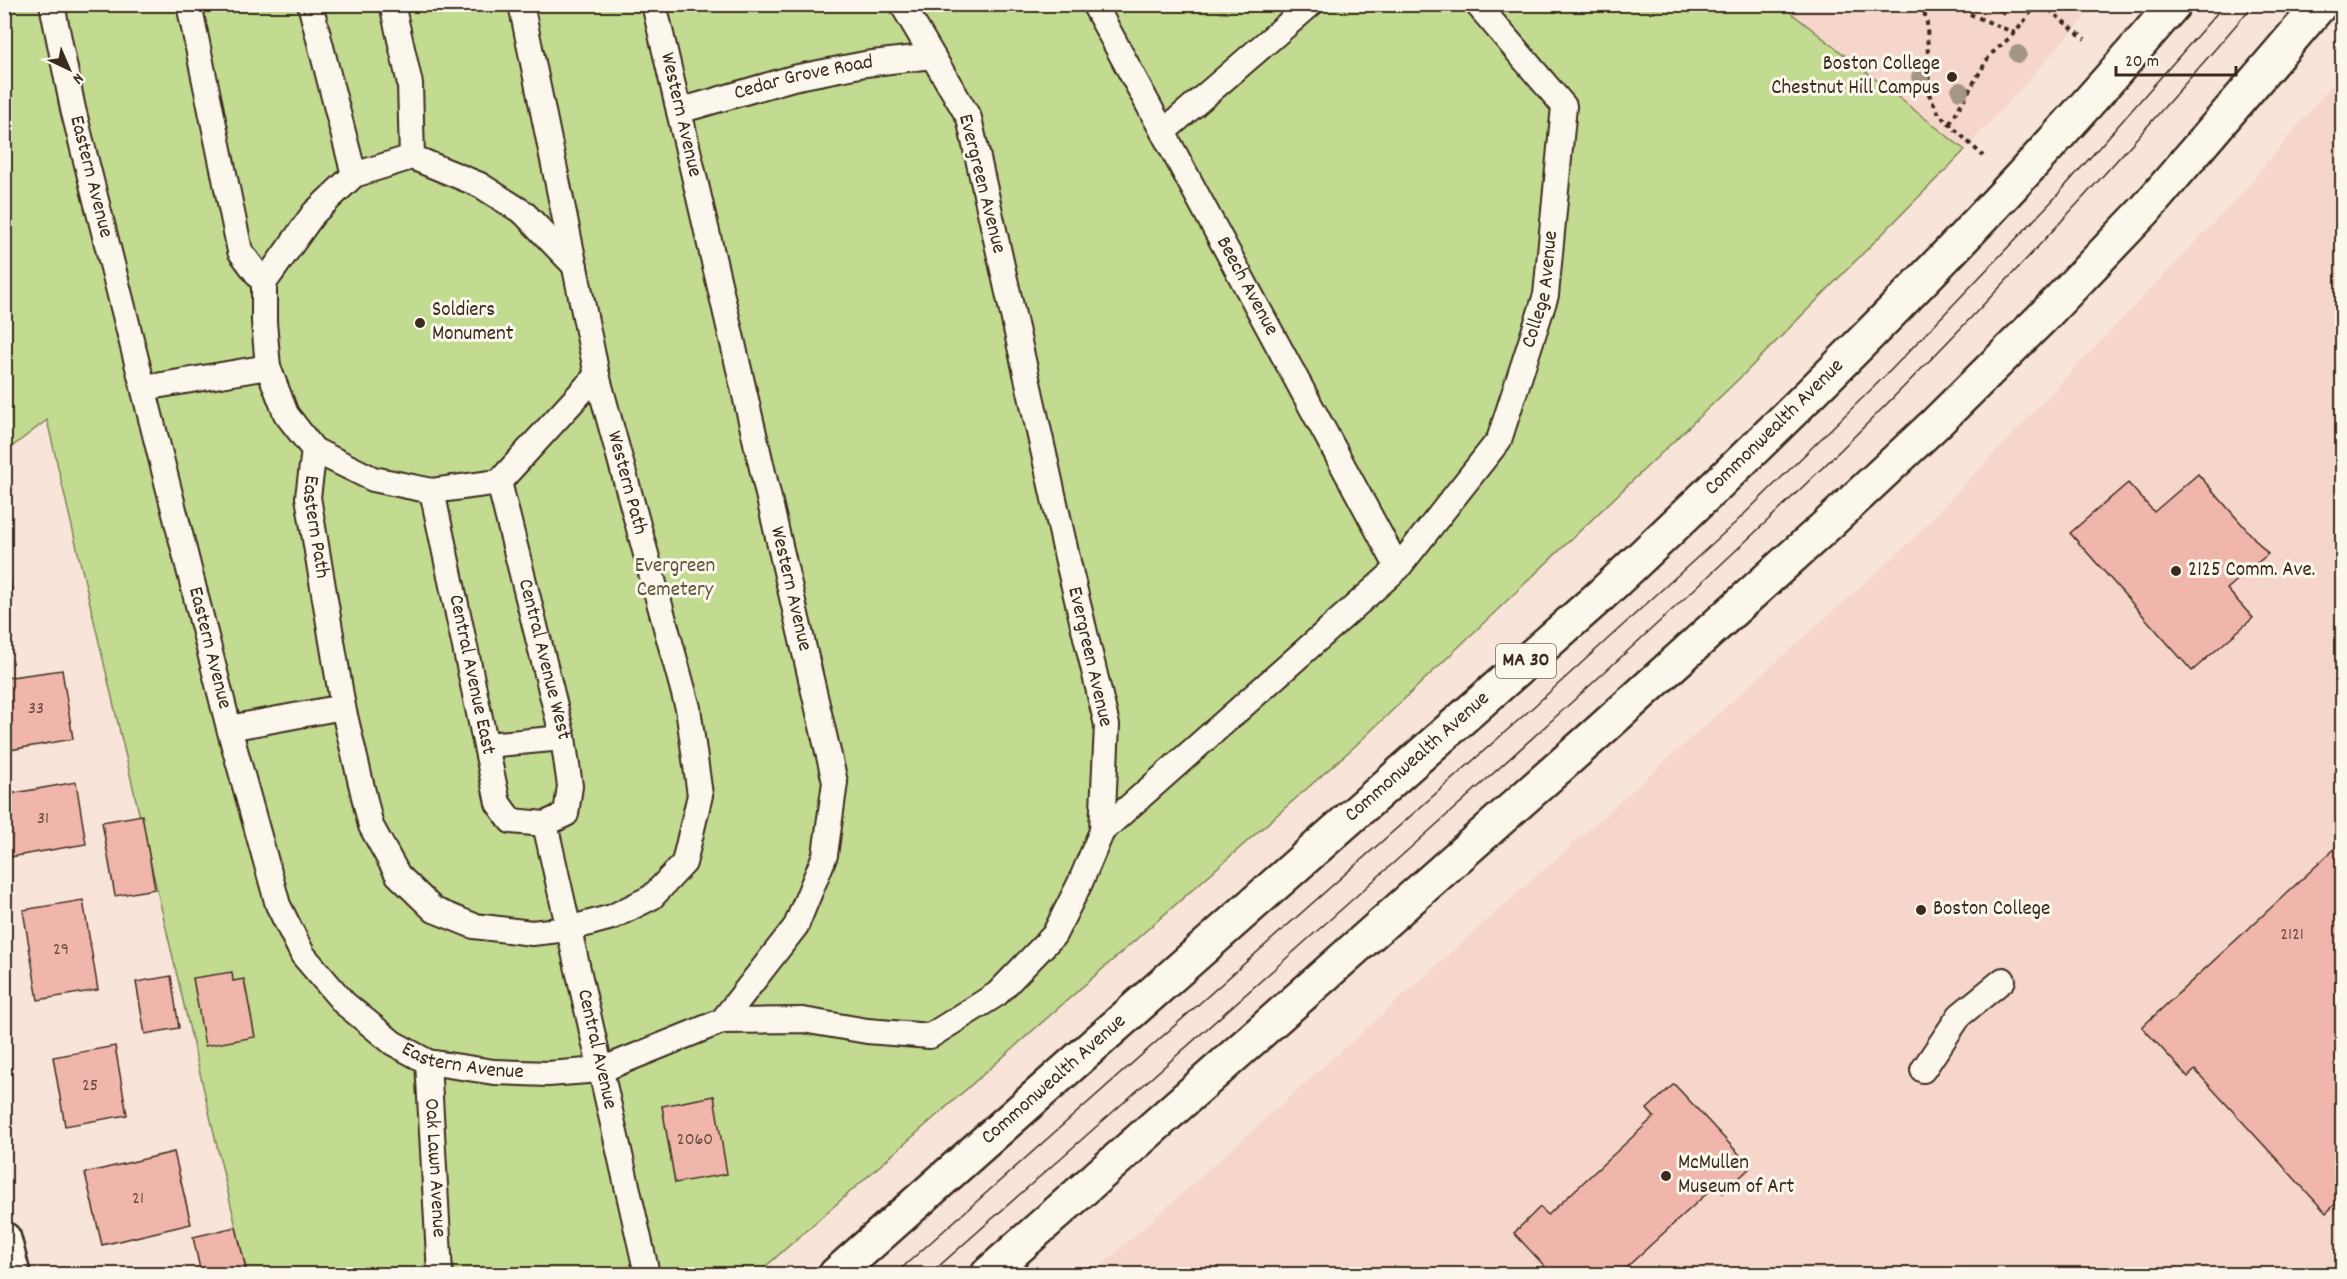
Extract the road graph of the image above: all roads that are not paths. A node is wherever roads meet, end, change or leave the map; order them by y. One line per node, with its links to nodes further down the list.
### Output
1 (52, 4): 22 (lane, Eastern Avenue)
2 (189, 4): 19 (lane)
3 (310, 4): 17 (lane)
4 (392, 4): 16 (lane)
5 (520, 4): 18 (lane, Western Path)
6 (654, 4): 14 (lane, Western Avenue)
7 (902, 4): 13 (lane, Evergreen Avenue)
8 (1094, 4): 15 (lane, Beech Avenue)
9 (1311, 4): 15 (lane)
10 (1477, 4): 26 (lane, College Avenue)
11 (2174, 4): 43 (main road, Commonwealth Avenue / MA 30)
12 (2321, 4): 44 (main road)
13 (932, 56): 14 (lane, Cedar Grove Road); 32 (lane, Evergreen Avenue)
14 (678, 111): 35 (lane, Western Avenue)
15 (1163, 132): 26 (lane, Beech Avenue)
16 (412, 157): 17 (lane); 18 (lane)
17 (354, 176): 19 (lane)
18 (575, 267): 21 (lane, Western Path)
19 (264, 283): 20 (lane, Eastern Path)
20 (268, 366): 22 (lane); 23 (lane, Eastern Path)
21 (597, 375): 24 (lane); 33 (lane, Western Path)
22 (144, 388): 28 (lane, Eastern Avenue)
23 (314, 450): 25 (lane); 27 (lane, Eastern Path)
24 (499, 482): 25 (lane); 29 (lane, Central Avenue West)
25 (432, 491): 30 (lane, Central Avenue East)
26 (1398, 568): 32 (lane, College Avenue)
27 (344, 707): 28 (lane); 33 (lane, Eastern Path)
28 (229, 728): 36 (lane, Eastern Avenue)
29 (562, 738): 30 (lane); 31 (lane, Central Avenue West)
30 (487, 745): 31 (lane, Central Avenue East)
31 (545, 824): 33 (lane, Central Avenue)
32 (1102, 831): 35 (lane, Evergreen Avenue)
33 (568, 929): 37 (lane, Central Avenue)
34 (2003, 980): 38 (lane)
35 (722, 1021): 37 (lane)
36 (428, 1062): 37 (lane, Eastern Avenue); 41 (lane, Oak Lawn Avenue)
37 (601, 1070): 42 (lane, Central Avenue)
38 (1923, 1070)
39 (4, 1239): 40 (main road)
40 (13, 1275)
41 (440, 1275)
42 (647, 1275)
43 (836, 1275)
44 (987, 1275)

